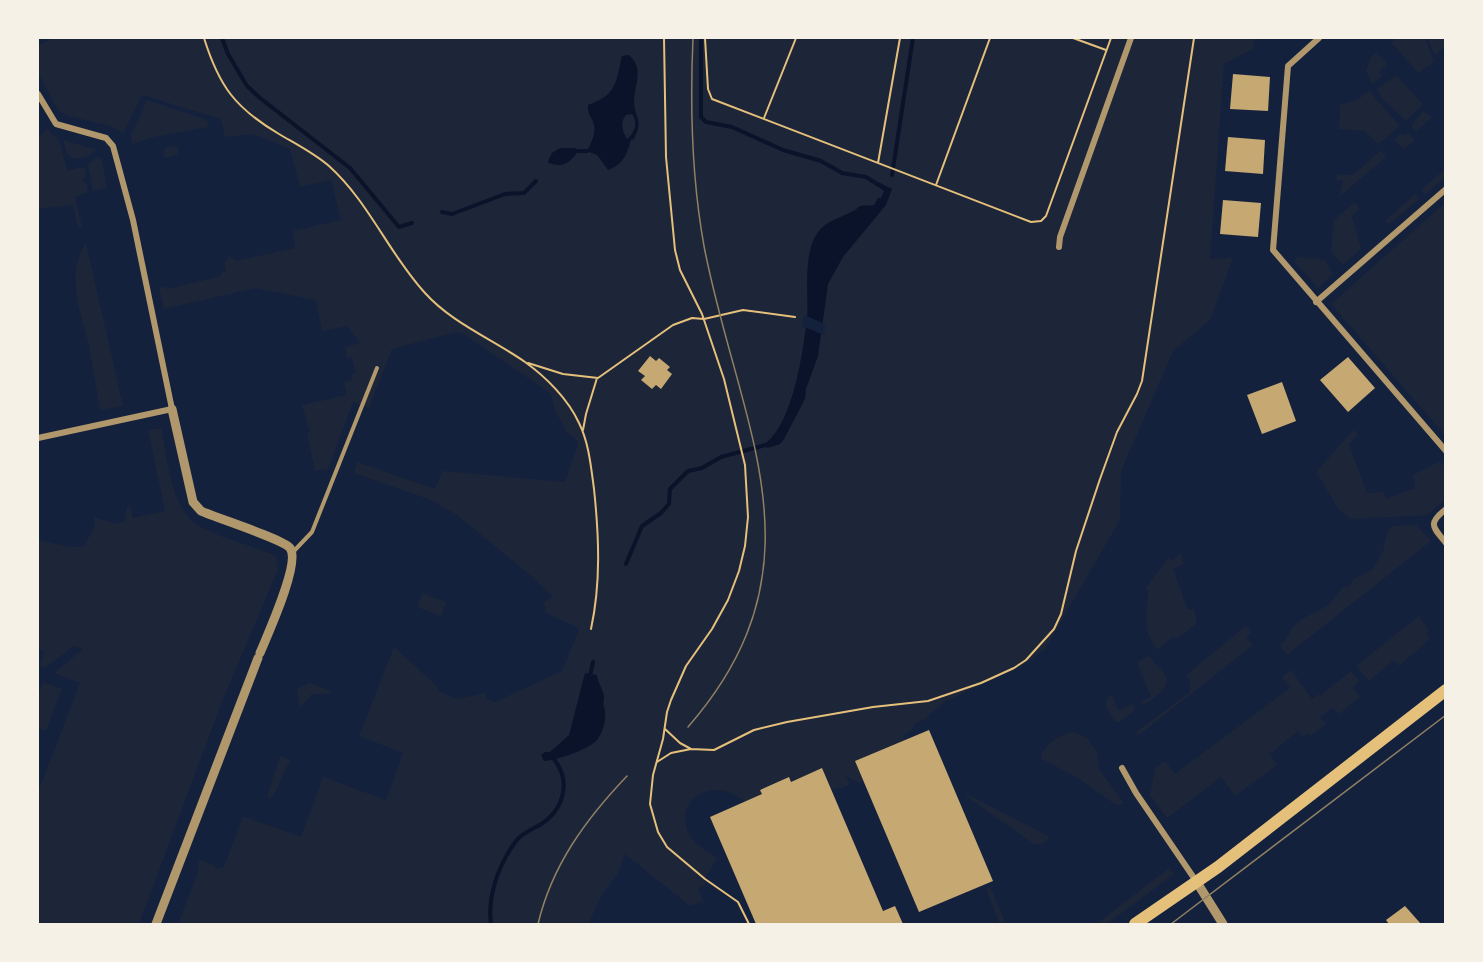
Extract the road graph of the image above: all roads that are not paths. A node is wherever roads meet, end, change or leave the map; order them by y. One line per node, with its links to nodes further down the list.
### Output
1 (1131, 38): 5 (street)
2 (1319, 38): 6 (street)
3 (38, 94): 8 (street)
4 (1446, 189): 6 (street)
5 (1059, 247)
6 (1316, 302): 10 (street)
7 (376, 368): 13 (lane)
8 (172, 409): 9 (street); 13 (street)
9 (38, 438)
10 (1446, 452)
11 (1446, 509): 12 (street)
12 (1446, 543)
13 (292, 553): 17 (street)
14 (1446, 690): 16 (main road)
15 (1122, 768): 16 (street)
16 (1196, 881): 18 (main road); 19 (street)
17 (156, 924)
18 (1135, 924)
19 (1223, 924)

